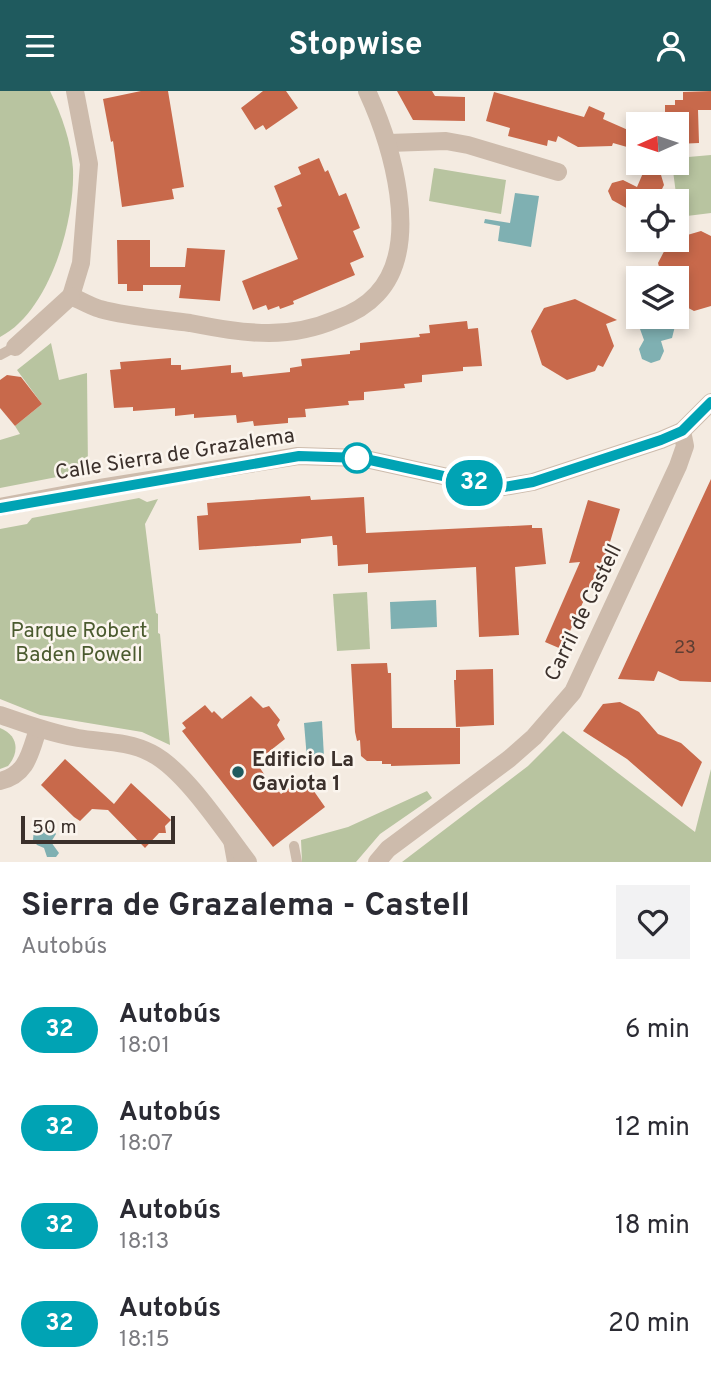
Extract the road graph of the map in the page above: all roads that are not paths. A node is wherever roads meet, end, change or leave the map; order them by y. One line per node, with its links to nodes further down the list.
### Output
1 (75, 91): 5 (street)
2 (367, 91): 3 (street)
3 (389, 143): 4 (street); 5 (street)
4 (558, 172)
5 (71, 296): 6 (street)
6 (7, 351)
7 (711, 402): 8 (street)
8 (682, 431): 9 (street, Calle Sierra de Grazalema); 18 (street, Carril de Castell)
9 (0, 507)
10 (0, 715): 11 (street)
11 (38, 729): 12 (street); 13 (street)
12 (0, 781)
13 (228, 837): 15 (lane); 16 (street)
14 (294, 846): 17 (lane)
15 (232, 862)
16 (248, 862)
17 (297, 862)
18 (377, 862)

